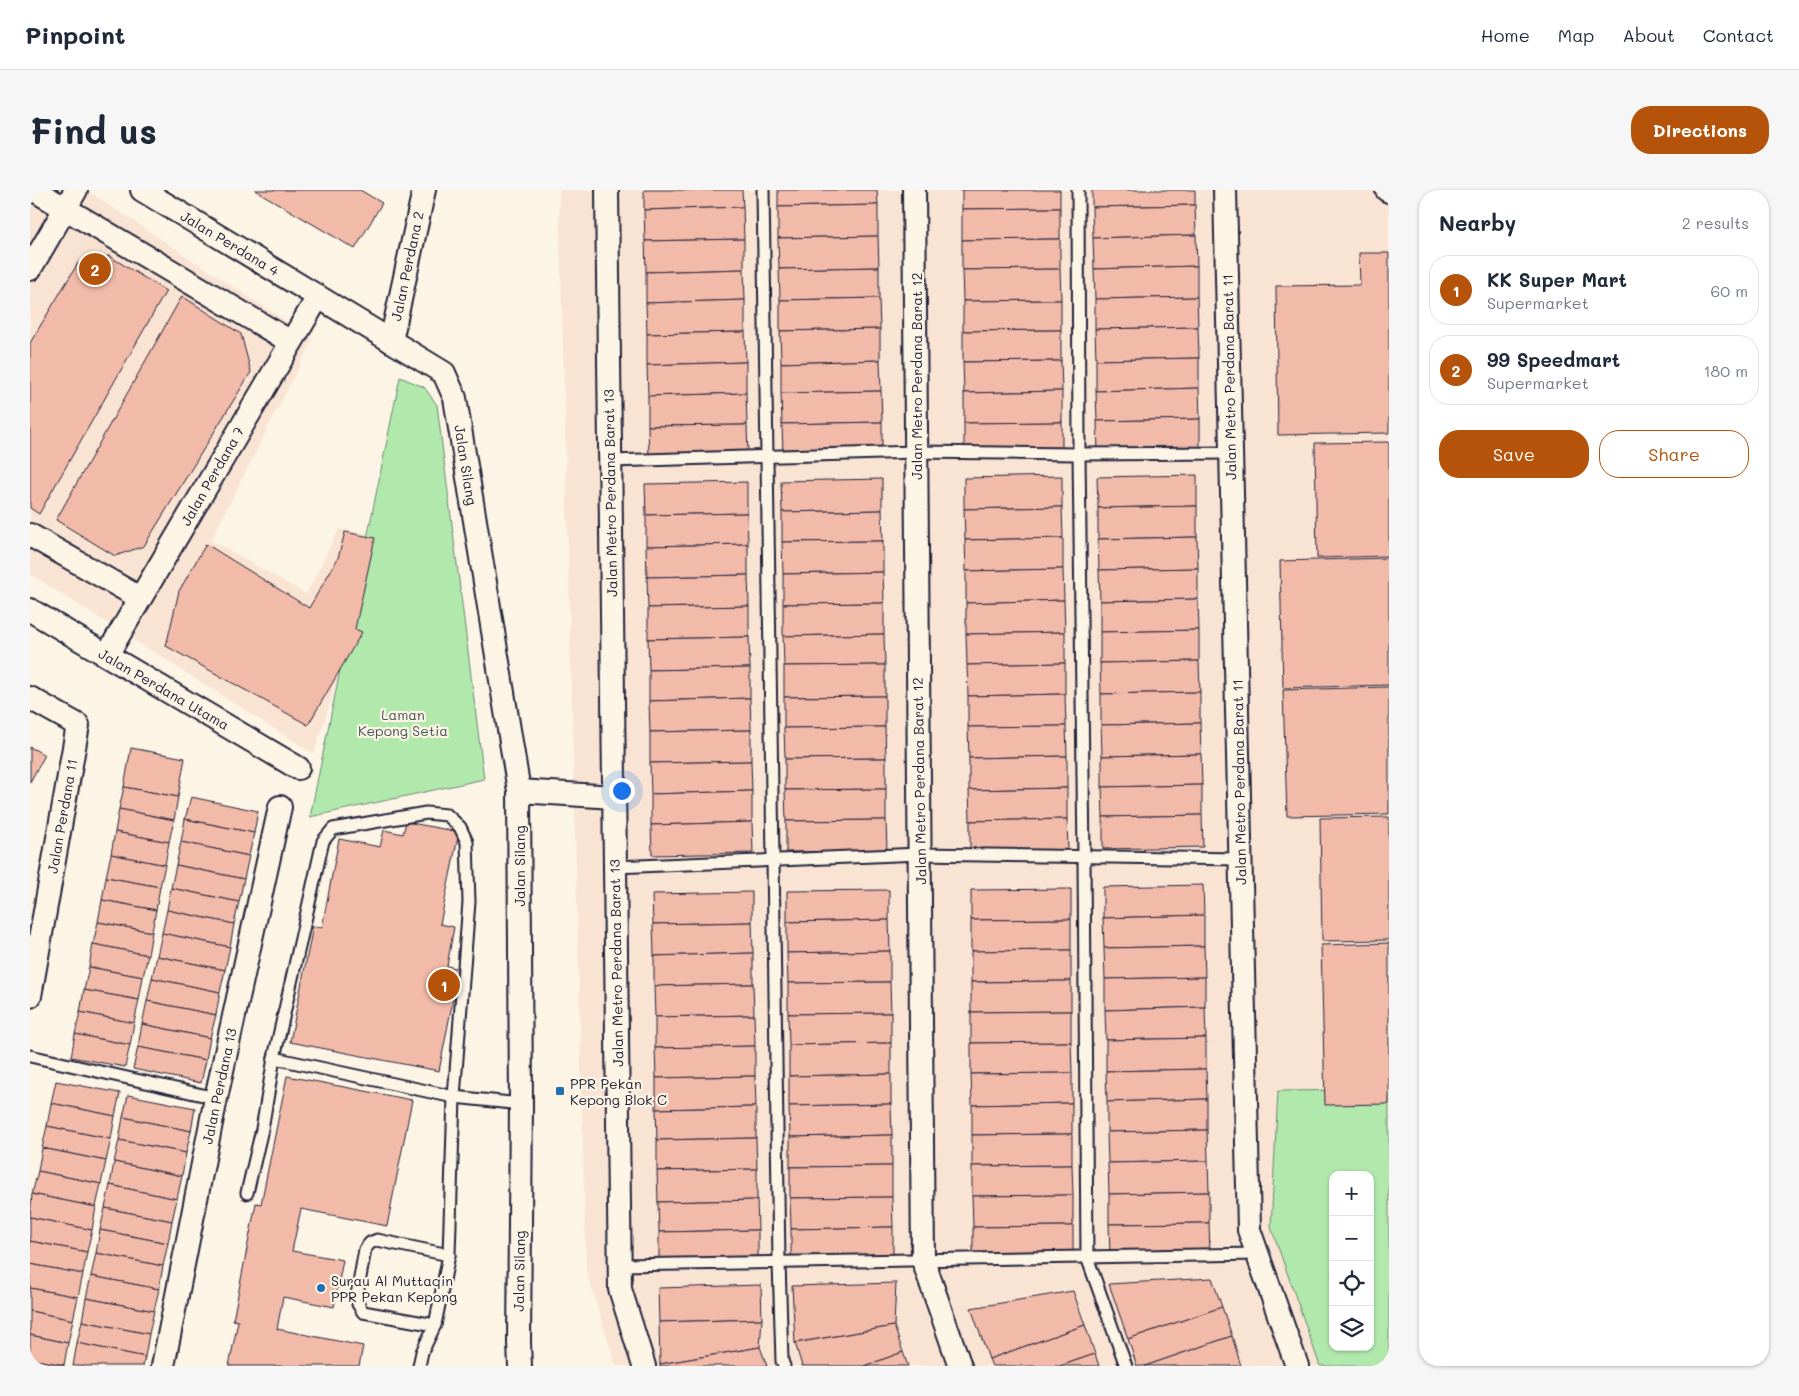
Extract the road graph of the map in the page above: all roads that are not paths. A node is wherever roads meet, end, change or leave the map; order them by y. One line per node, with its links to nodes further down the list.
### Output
1 (34, 190): 9 (street)
2 (142, 190): 11 (street, Jalan Perdana 4)
3 (424, 190): 12 (street, Jalan Perdana 2)
4 (607, 190): 19 (street, Jalan Metro Perdana Barat 13)
5 (764, 190): 18 (lane)
6 (914, 190): 15 (street, Jalan Metro Perdana Barat 12)
7 (1078, 190): 16 (lane)
8 (1225, 190): 17 (street, Jalan Metro Perdana Barat 11)
9 (71, 199): 10 (street); 13 (street)
10 (30, 270)
11 (318, 297): 12 (street, Jalan Perdana 4); 13 (street, Jalan Perdana 7)
12 (390, 341): 14 (street, Jalan Perdana 4)
13 (290, 342): 21 (street, Jalan Perdana 7)
14 (444, 373): 26 (street, Jalan Silang)
15 (916, 452): 16 (lane); 18 (lane); 29 (street, Jalan Metro Perdana Barat 12)
16 (1079, 454): 17 (lane); 30 (lane)
17 (1231, 454): 31 (street, Jalan Metro Perdana Barat 11)
18 (767, 456): 19 (lane); 32 (lane)
19 (610, 461): 27 (street, Jalan Metro Perdana Barat 13)
20 (30, 535): 21 (street)
21 (140, 598): 23 (street, Jalan Perdana 7)
22 (30, 610): 23 (street, Jalan Perdana Utama)
23 (107, 656): 25 (street, Jalan Perdana Utama)
24 (30, 698): 34 (street, Jalan Perdana 11)
25 (298, 768)
26 (519, 791): 27 (street); 40 (street, Jalan Silang)
27 (614, 797): 33 (street, Jalan Metro Perdana Barat 13)
28 (280, 806): 39 (street, Jalan Perdana 13)
29 (920, 854): 30 (lane); 32 (lane); 45 (street, Jalan Metro Perdana Barat 12)
30 (1084, 858): 31 (lane); 44 (lane)
31 (1240, 859): 42 (street, Jalan Metro Perdana Barat 11)
32 (772, 860): 33 (lane); 46 (lane)
33 (615, 867): 47 (street, Jalan Metro Perdana Barat 13)
34 (32, 972): 35 (street, Jalan Perdana 11)
35 (30, 996)
36 (30, 1056): 39 (lane)
37 (274, 1058): 38 (lane); 38 (lane); 41 (lane)
38 (454, 1097): 40 (lane); 43 (lane)
39 (216, 1098): 50 (street, Jalan Perdana 13)
40 (521, 1104): 53 (street, Jalan Silang)
41 (247, 1193)
42 (1258, 1254): 44 (lane); 58 (street, Jalan Metro Perdana Barat 11)
43 (449, 1255): 48 (lane); 48 (lane)
44 (1087, 1257): 45 (lane); 57 (lane)
45 (923, 1260): 46 (lane); 56 (street, Jalan Metro Perdana Barat 12)
46 (779, 1262): 47 (lane); 55 (lane)
47 (620, 1264): 54 (street, Jalan Metro Perdana Barat 13)
48 (435, 1324): 49 (lane)
49 (422, 1352): 51 (lane); 52 (lane)
50 (163, 1366)
51 (419, 1366)
52 (426, 1366)
53 (520, 1366)
54 (644, 1366)
55 (784, 1366)
56 (960, 1366)
57 (1126, 1366)
58 (1298, 1366)

